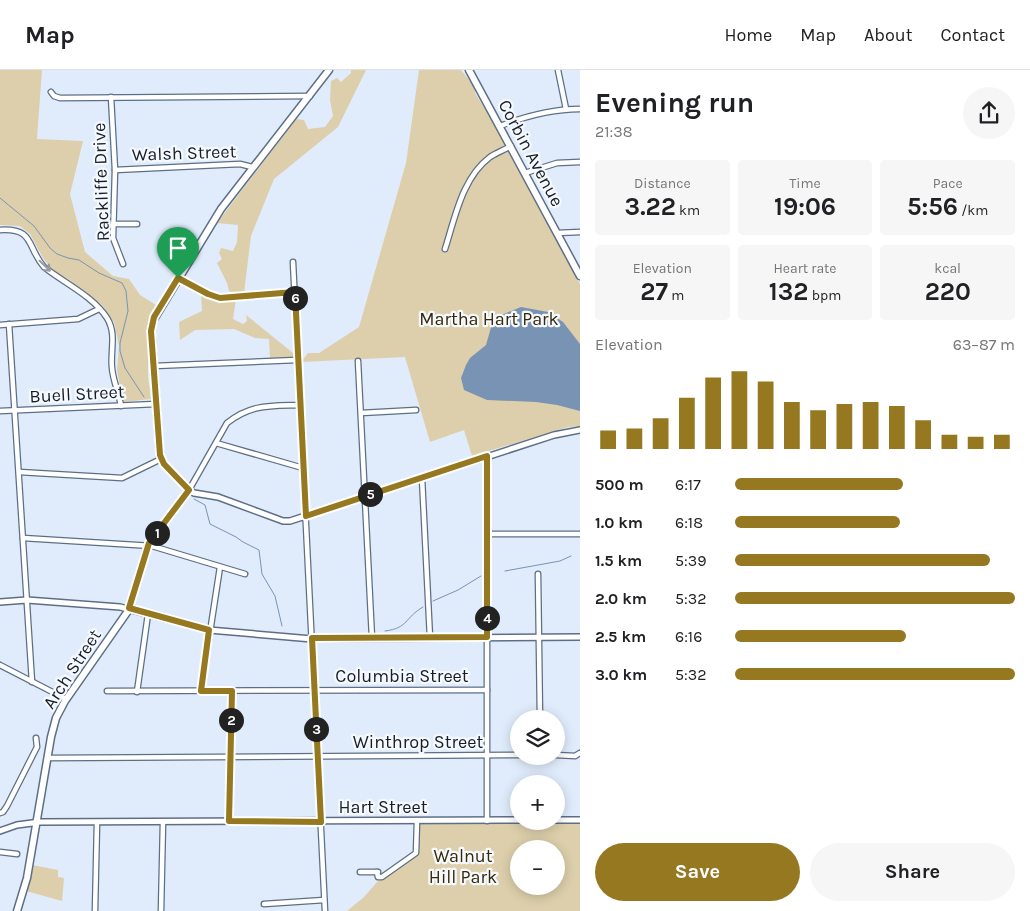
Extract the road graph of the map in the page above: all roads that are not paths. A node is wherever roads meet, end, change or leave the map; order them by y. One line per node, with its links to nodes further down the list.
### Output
1 (329, 70): 5 (main road)
2 (469, 70): 9 (main road, Corbin Avenue)
3 (558, 70): 7 (street)
4 (51, 92): 6 (street)
5 (310, 96): 6 (street); 12 (main road)
6 (111, 97): 13 (street, Rackliffe Drive)
7 (566, 109): 8 (street); 9 (street)
8 (580, 109)
9 (500, 126): 10 (main road, Corbin Avenue)
10 (511, 146): 14 (main road, Corbin Avenue); 20 (street)
11 (580, 162): 14 (street)
12 (252, 167): 13 (street, Walsh Street); 24 (main road)
13 (115, 170): 15 (street, Rackliffe Drive)
14 (525, 173): 19 (main road, Corbin Avenue)
15 (113, 224): 16 (street); 22 (street, Rackliffe Drive)
16 (137, 224)
17 (0, 230): 26 (street, one-way to 26)
18 (580, 232): 19 (street)
19 (557, 233): 23 (main road, Corbin Avenue)
20 (445, 249)
21 (294, 262): 25 (street)
22 (123, 264)
23 (580, 276)
24 (178, 278): 25 (street); 31 (main road)
25 (295, 292): 29 (street)
26 (99, 309): 27 (street); 34 (street)
27 (9, 324): 28 (street); 36 (street)
28 (0, 325)
29 (297, 360): 31 (street); 33 (street)
30 (358, 361): 38 (street)
31 (154, 366): 32 (main road)
32 (156, 404): 34 (street, Buell Street); 42 (main road)
33 (300, 405): 40 (street); 43 (street)
34 (121, 406): 36 (street, Buell Street)
35 (416, 410): 38 (street)
36 (15, 411): 37 (street, Buell Street); 44 (street)
37 (0, 412)
38 (361, 413): 47 (street)
39 (580, 430): 41 (street)
40 (216, 443): 43 (street); 46 (street)
41 (487, 456): 45 (street); 49 (street)
42 (161, 459): 44 (street); 46 (main road)
43 (303, 468): 48 (street)
44 (19, 472): 51 (street)
45 (422, 478): 47 (street); 66 (street)
46 (189, 490): 48 (street); 52 (main road, Arch Street)
47 (366, 495): 48 (street); 65 (street)
48 (306, 516): 64 (street)
49 (487, 534): 50 (street); 61 (street)
50 (580, 534)
51 (23, 538): 52 (street); 56 (street)
52 (148, 546): 53 (street); 58 (main road, Arch Street)
53 (220, 567): 54 (street); 60 (street)
54 (245, 574)
55 (538, 574): 62 (street)
56 (27, 600): 57 (street); 58 (street); 68 (street)
57 (0, 602)
58 (129, 608): 59 (street); 75 (main road, Arch Street)
59 (148, 614): 60 (street); 74 (street)
60 (209, 630): 64 (street); 71 (street)
61 (487, 637): 62 (street); 66 (street); 69 (street)
62 (538, 637): 63 (street); 76 (street)
63 (580, 637)
64 (312, 638): 65 (street); 73 (street)
65 (372, 638): 66 (street)
66 (430, 638)
67 (0, 665): 68 (street)
68 (32, 682): 75 (street)
69 (487, 690): 73 (street, Columbia Street); 79 (street)
70 (107, 691): 74 (street, Columbia Street)
71 (201, 691): 72 (street, Columbia Street); 74 (street, Columbia Street)
72 (232, 691): 73 (street, Columbia Street); 83 (street)
73 (314, 691): 82 (street)
74 (137, 692)
75 (66, 699): 84 (main road, Arch Street)
76 (540, 710)
77 (36, 738): 85 (street)
78 (580, 754): 81 (street)
79 (487, 755): 80 (street, Winthrop Street); 82 (street, Winthrop Street); 86 (street)
80 (510, 755)
81 (565, 755)
82 (318, 756): 83 (street, Winthrop Street); 95 (street)
83 (231, 757): 84 (street, Winthrop Street); 90 (street)
84 (48, 758): 92 (main road, Arch Street)
85 (0, 813)
86 (487, 820): 87 (street, Hart Street); 91 (street, Hart Street)
87 (510, 820)
88 (565, 820): 89 (street)
89 (580, 820)
90 (229, 821): 94 (street, Hart Street); 95 (street, Hart Street)
91 (417, 821): 95 (street, Hart Street); 99 (street)
92 (36, 822): 93 (street, Hart Street); 96 (street, Hart Street); 102 (main road, Arch Street)
93 (97, 822): 94 (street, Hart Street); 103 (street)
94 (163, 822): 104 (street)
95 (321, 822): 100 (street)
96 (0, 831)
97 (0, 852): 98 (street)
98 (17, 854)
99 (360, 872)
100 (324, 900): 101 (street); 105 (street)
101 (264, 904)
102 (17, 911)
103 (96, 911)
104 (161, 911)
105 (325, 911)

